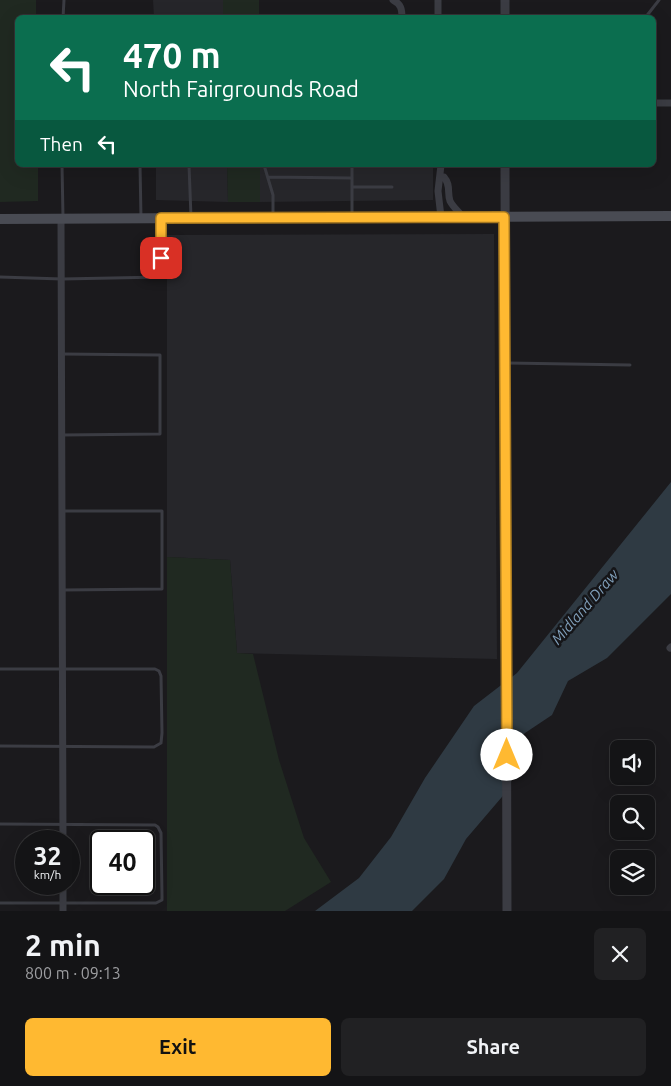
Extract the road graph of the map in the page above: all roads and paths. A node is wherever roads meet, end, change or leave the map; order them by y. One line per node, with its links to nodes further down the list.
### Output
1 (64, 0): 6 (lane)
2 (393, 0): 7 (street)
3 (438, 0): 8 (street)
4 (505, 0): 9 (street)
5 (660, 0): 10 (lane)
6 (63, 15)
7 (402, 15)
8 (438, 15)
9 (505, 15)
10 (648, 15)
11 (656, 103): 12 (street)
12 (671, 103)
13 (62, 167): 29 (lane)
14 (140, 167): 30 (lane)
15 (189, 167): 32 (lane)
16 (265, 167): 20 (lane)
17 (352, 167): 22 (lane)
18 (442, 167): 21 (street)
19 (505, 167): 28 (street)
20 (268, 177): 22 (lane); 33 (lane)
21 (440, 177): 26 (street); 27 (street)
22 (352, 178): 23 (lane)
23 (352, 187): 24 (lane); 34 (lane)
24 (392, 187)
25 (671, 216): 28 (main road)
26 (441, 217): 27 (main road); 34 (main road)
27 (463, 217): 28 (main road)
28 (504, 217): 39 (street)
29 (62, 218): 30 (main road); 35 (main road); 37 (street)
30 (141, 218): 31 (main road)
31 (161, 218): 32 (main road); 37 (lane)
32 (191, 218): 33 (main road)
33 (273, 218): 34 (main road)
34 (352, 218)
35 (0, 219)
36 (0, 277): 37 (lane)
37 (62, 278): 38 (street)
38 (62, 354): 41 (street); 41 (lane)
39 (505, 363): 40 (lane); 53 (street)
40 (630, 365)
41 (62, 435): 42 (street)
42 (62, 511): 43 (street); 43 (lane)
43 (62, 590): 44 (street)
44 (62, 668): 45 (lane); 47 (street); 47 (lane)
45 (0, 669)
46 (0, 746): 47 (lane)
47 (62, 747): 49 (street)
48 (0, 824): 49 (lane)
49 (63, 824): 50 (street); 52 (lane)
50 (63, 830)
51 (0, 903): 52 (lane)
52 (63, 907)
53 (507, 911)

